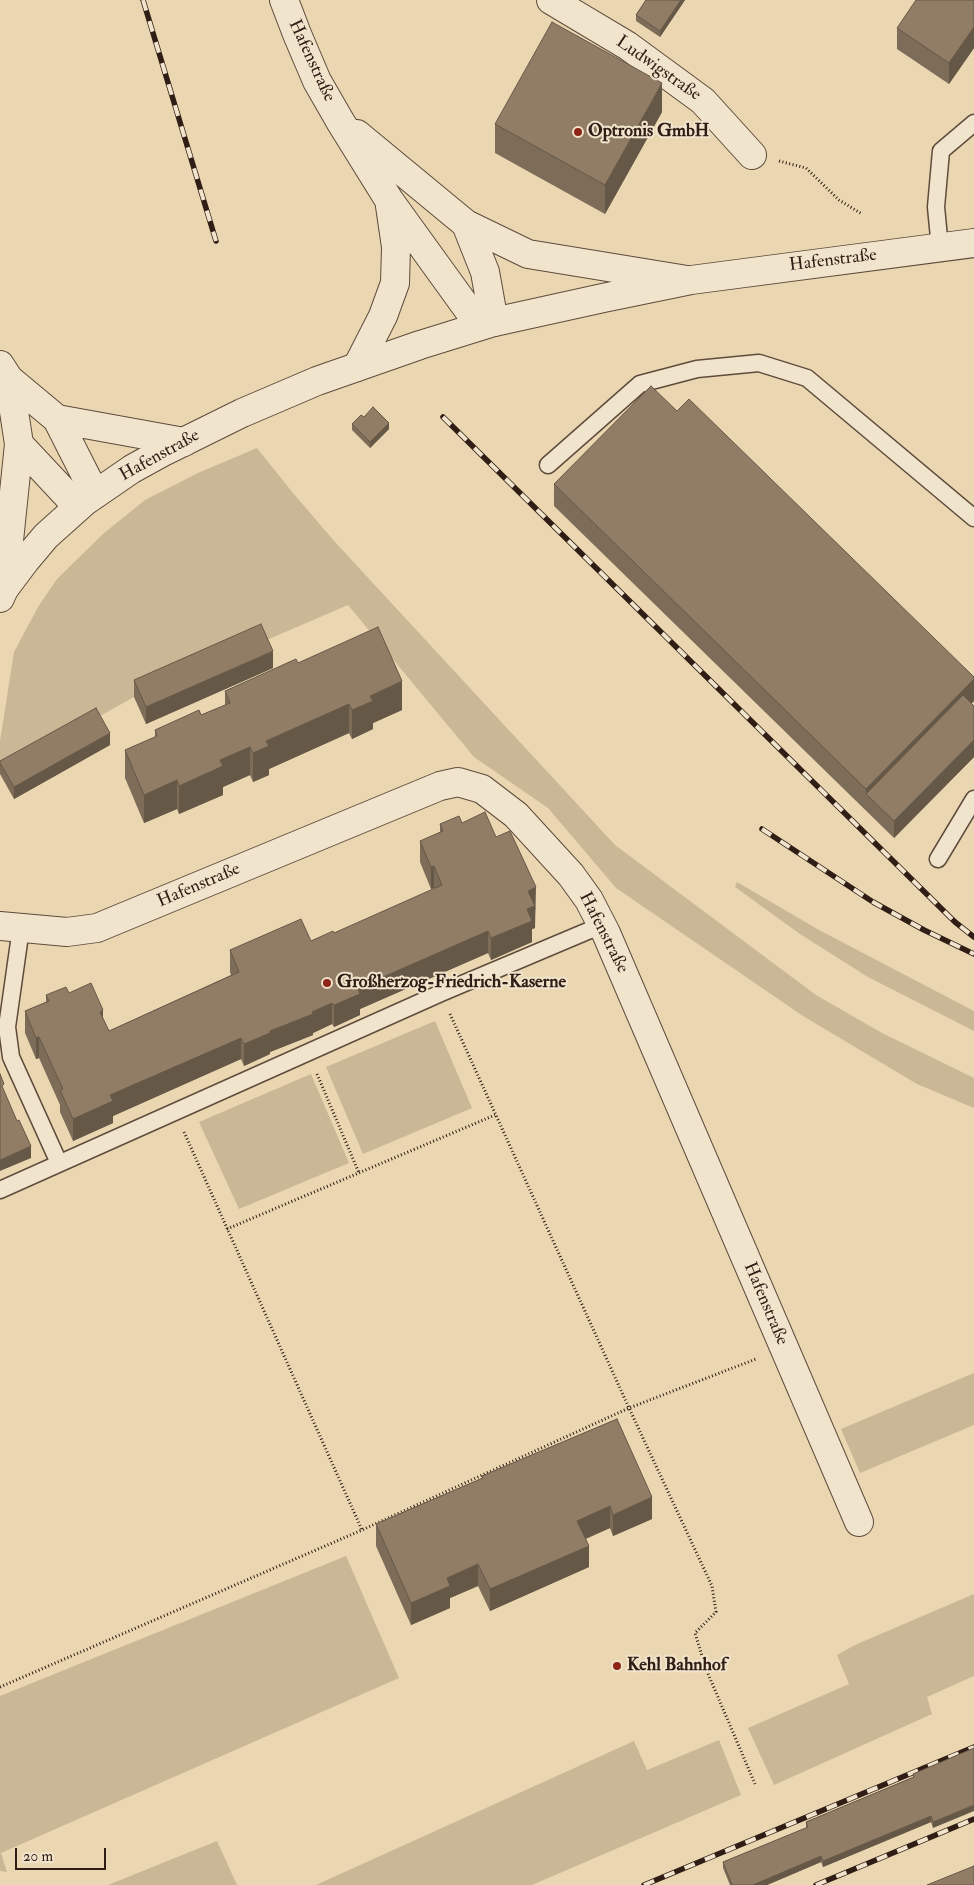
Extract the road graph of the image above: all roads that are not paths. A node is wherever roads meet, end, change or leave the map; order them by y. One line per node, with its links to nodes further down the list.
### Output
1 (284, 0): 3 (street, Hafenstraße)
2 (551, 0): 5 (street, Ludwigstraße)
3 (340, 121): 6 (street, Hafenstraße); 7 (street, Hafenstraße)
4 (974, 123): 9 (lane)
5 (752, 155)
6 (389, 200): 11 (street, Hafenstraße); 12 (street, Hafenstraße)
7 (466, 224): 10 (street, Hafenstraße); 11 (street)
8 (974, 243): 9 (street, Hafenstraße)
9 (940, 248): 10 (street, Hafenstraße)
10 (691, 280): 11 (street, Hafenstraße)
11 (487, 324): 12 (street, Hafenstraße)
12 (357, 367): 15 (street, Hafenstraße)
13 (4, 372): 14 (street); 16 (street)
14 (56, 419): 15 (street); 18 (street)
15 (184, 442): 18 (street, Hafenstraße)
16 (19, 444): 18 (street); 20 (street)
17 (548, 465): 19 (lane)
18 (87, 500): 20 (street, Hafenstraße)
19 (974, 518)
20 (2, 593)
21 (974, 799): 22 (lane)
22 (938, 859)
23 (602, 926): 24 (street, Hafenstraße); 25 (lane); 27 (street, Hafenstraße)
24 (10, 927): 25 (lane)
25 (59, 1163): 26 (lane)
26 (0, 1190)
27 (859, 1522)

